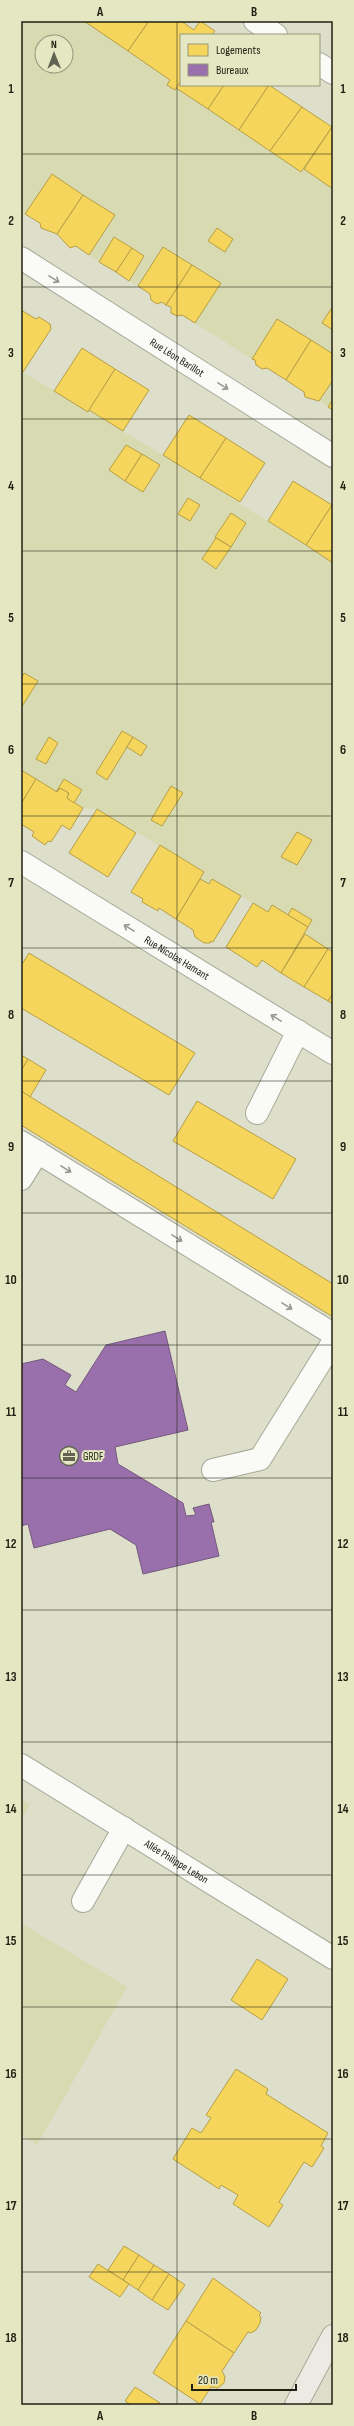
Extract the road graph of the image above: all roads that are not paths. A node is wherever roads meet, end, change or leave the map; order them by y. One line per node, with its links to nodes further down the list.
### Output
1 (255, 21): 2 (street)
2 (274, 34)
3 (320, 65): 4 (street)
4 (333, 74)
5 (21, 258): 6 (street, Rue Léon Barillot, one-way to 6)
6 (333, 456)
7 (21, 862): 8 (street, Rue Nicolas Hamant, one-way to 7)
8 (298, 1032): 9 (street, Rue Nicolas Hamant); 10 (street)
9 (333, 1053)
10 (257, 1113)
11 (30, 1147): 12 (street); 13 (street, one-way to 13)
12 (21, 1179)
13 (333, 1334)
14 (333, 1342): 15 (street)
15 (213, 1470)
16 (21, 1765): 17 (street, Allée Philippe Lebon)
17 (124, 1828): 18 (street); 19 (street, Allée Philippe Lebon)
18 (83, 1902)
19 (333, 1958)
20 (333, 2336): 21 (main road)
21 (296, 2405)

